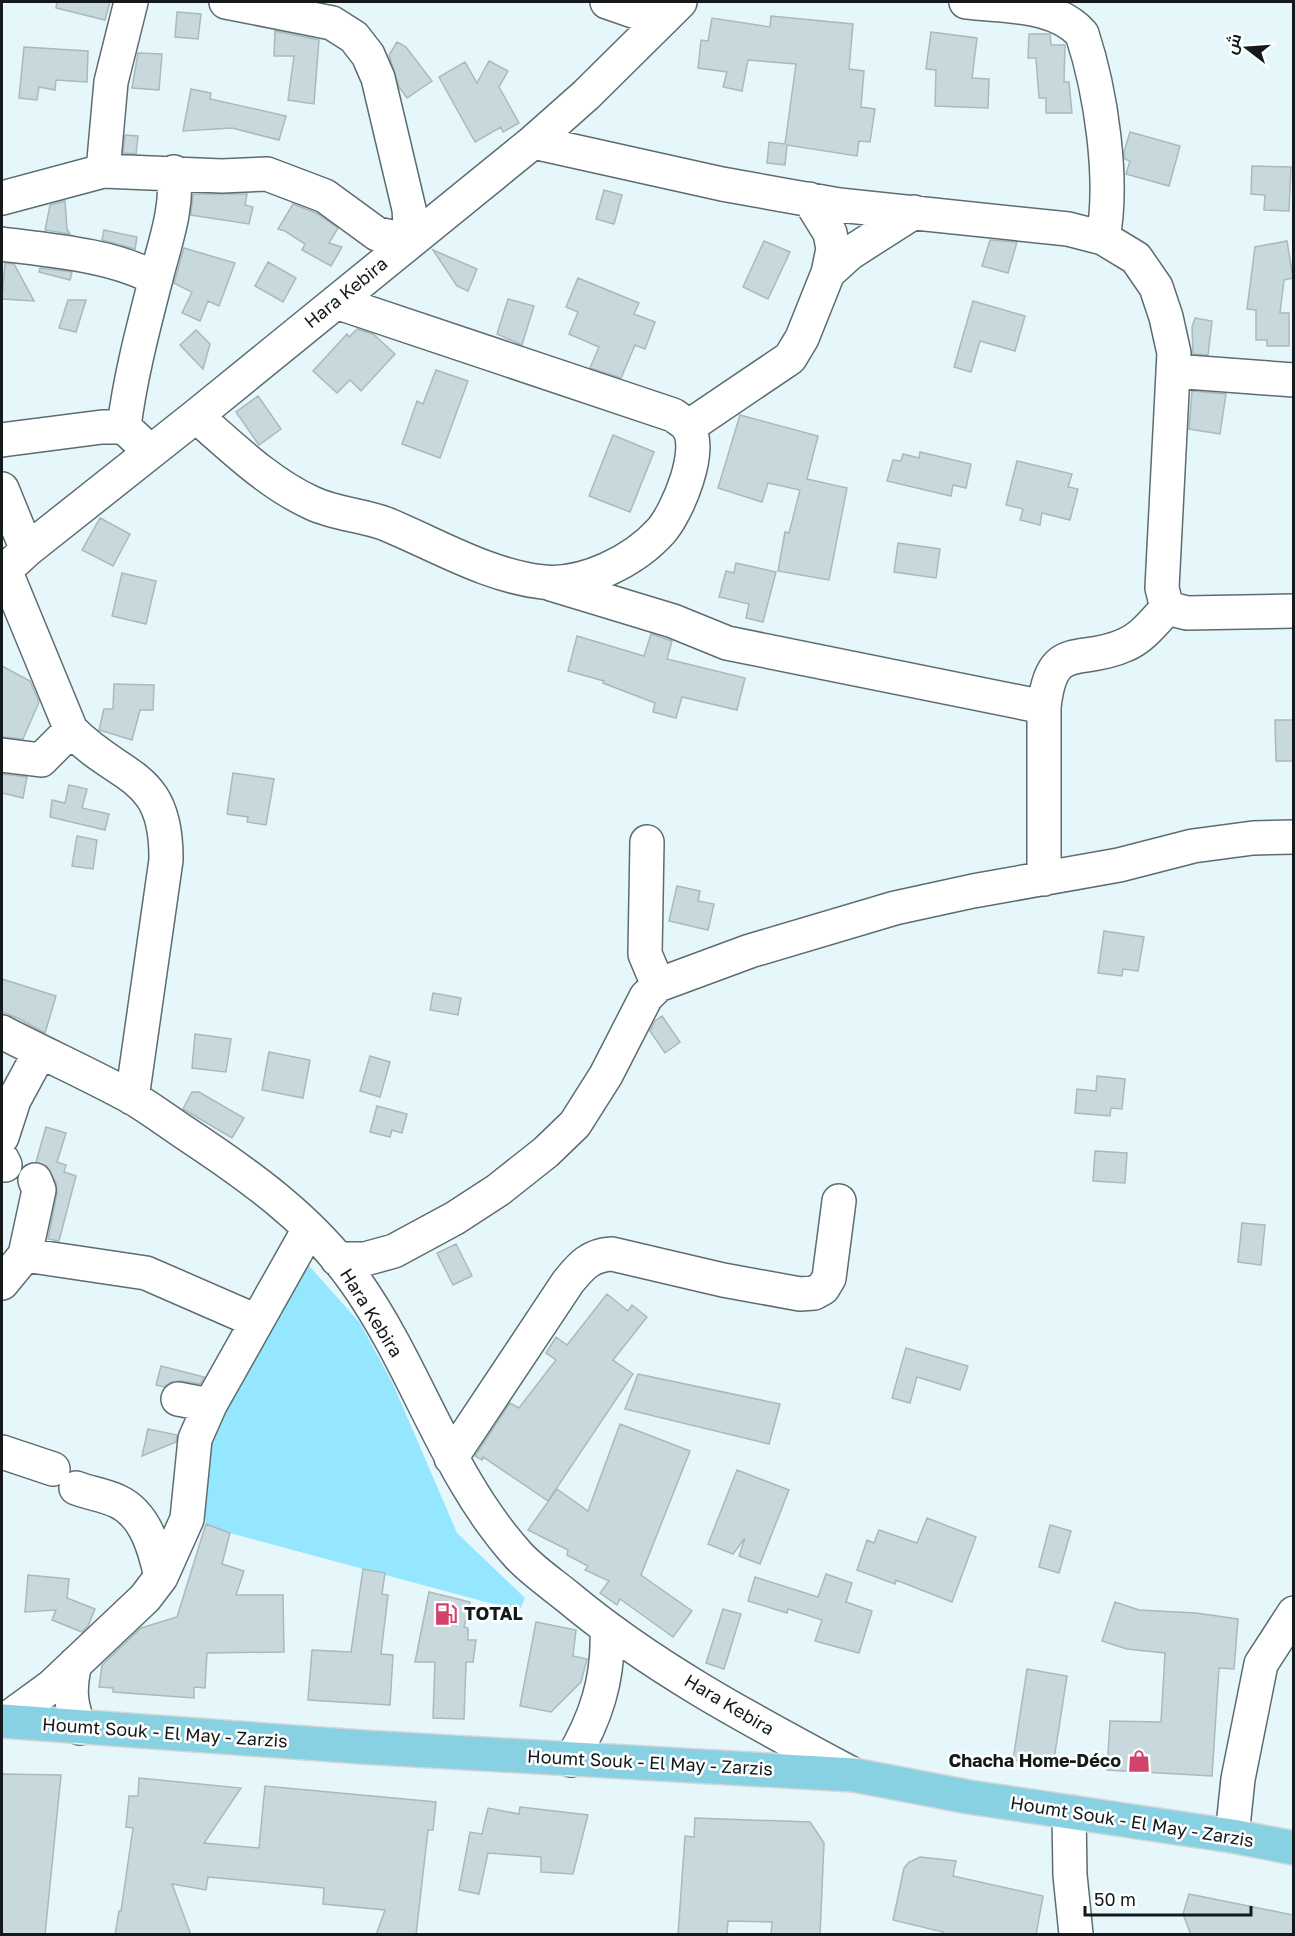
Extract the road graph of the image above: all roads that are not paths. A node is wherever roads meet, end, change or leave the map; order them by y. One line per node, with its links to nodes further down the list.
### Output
1 (131, 2): 7 (street)
2 (226, 2): 13 (street)
3 (607, 2): 5 (street)
4 (966, 2): 12 (street)
5 (670, 11): 6 (street, Hara Kebira)
6 (533, 142): 10 (street); 13 (street, Hara Kebira)
7 (103, 171): 8 (street); 9 (street)
8 (174, 172): 13 (street); 16 (street)
9 (2, 198)
10 (809, 199): 11 (street); 15 (street)
11 (914, 212): 12 (street); 15 (street)
12 (1103, 238): 18 (street)
13 (411, 241): 17 (street, Hara Kebira)
14 (2, 244): 16 (street)
15 (828, 273): 22 (street)
16 (156, 279): 21 (street)
17 (336, 302): 20 (street, Hara Kebira); 22 (street)
18 (1173, 371): 19 (street); 28 (street)
19 (1293, 380)
20 (196, 416): 24 (street, Hara Kebira); 27 (street)
21 (124, 427): 23 (street); 24 (street)
22 (688, 427): 27 (street)
23 (2, 440)
24 (150, 450): 26 (street, Hara Kebira)
25 (2, 489): 26 (street)
26 (11, 564): 31 (street)
27 (544, 582): 30 (street)
28 (1167, 608): 29 (street); 30 (street)
29 (1293, 611)
30 (1044, 706): 35 (street)
31 (71, 730): 32 (street); 39 (street)
32 (2, 755)
33 (1293, 837): 35 (street)
34 (647, 842): 36 (street)
35 (1044, 879): 36 (street)
36 (658, 985): 45 (street)
37 (2, 1032): 38 (street, Hara Kebira)
38 (40, 1052): 39 (street, Hara Kebira); 40 (street)
39 (132, 1098): 43 (street, Hara Kebira)
40 (2, 1154)
41 (35, 1180): 44 (street)
42 (839, 1202): 51 (street)
43 (309, 1229): 45 (street, Hara Kebira); 47 (street)
44 (25, 1255): 46 (street); 47 (street)
45 (337, 1259): 51 (street, Hara Kebira)
46 (2, 1283)
47 (256, 1321): 49 (street)
48 (178, 1399): 49 (street)
49 (210, 1405): 52 (street)
50 (2, 1452): 52 (street)
51 (451, 1458): 54 (street, Hara Kebira)
52 (161, 1577): 55 (street)
53 (1293, 1612): 61 (street)
54 (607, 1630): 58 (street); 59 (street, Hara Kebira)
55 (75, 1664): 56 (street); 57 (street)
56 (3, 1721): 57 (main road, Houmt Souk - El May - Zarzis)
57 (80, 1728): 58 (main road, Houmt Souk - El May - Zarzis)
58 (571, 1760): 59 (main road, Houmt Souk - El May - Zarzis)
59 (854, 1775): 60 (main road, Houmt Souk - El May - Zarzis)
60 (1069, 1812): 61 (main road, Houmt Souk - El May - Zarzis); 63 (street)
61 (1232, 1836): 62 (main road, Houmt Souk - El May - Zarzis)
62 (1293, 1848)
63 (1076, 1935)

